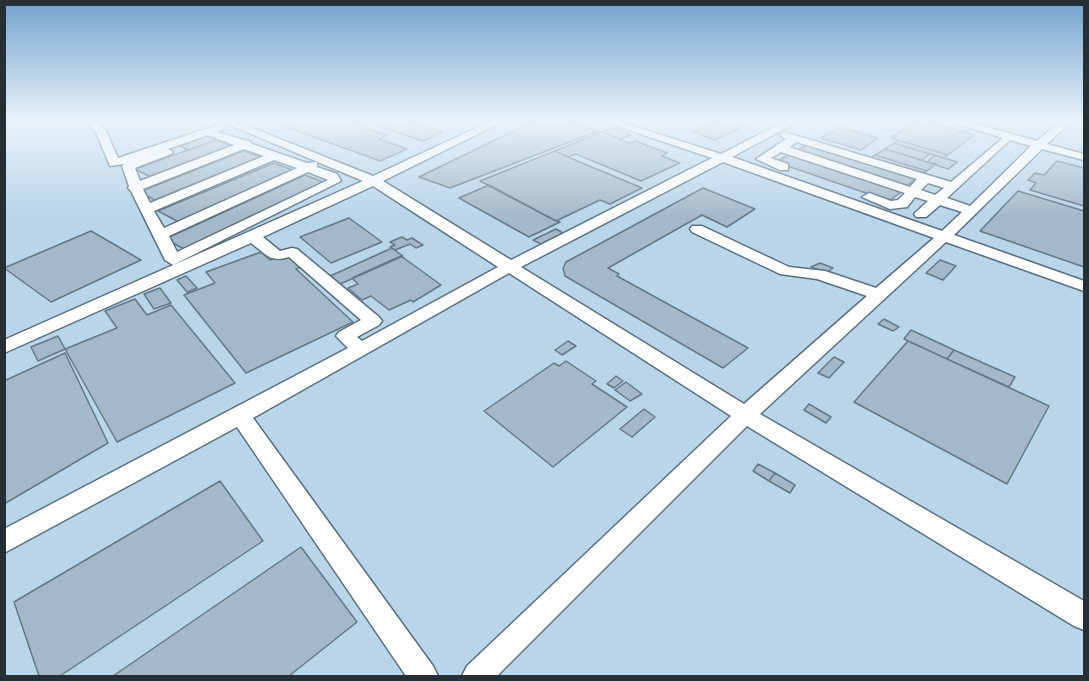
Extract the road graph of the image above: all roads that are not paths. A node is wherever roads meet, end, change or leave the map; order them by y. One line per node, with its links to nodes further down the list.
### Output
1 (110, 154): 2 (street)
2 (143, 154)
3 (162, 154): 23 (street)
4 (222, 154): 23 (street)
5 (268, 154): 15 (street)
6 (296, 154): 17 (street)
7 (431, 154): 20 (street)
8 (710, 154): 16 (street)
9 (736, 154): 16 (street)
10 (766, 154): 24 (street)
11 (813, 154): 24 (street)
12 (859, 154): 19 (street)
13 (1002, 154): 18 (street)
14 (1021, 154): 18 (street)
15 (274, 156): 17 (street); 26 (street)
16 (723, 158): 32 (street); 33 (street)
17 (315, 164): 20 (street); 30 (street); 30 (street)
18 (999, 164): 21 (street); 21 (street)
19 (925, 178): 22 (street); 24 (street)
20 (374, 181): 31 (street); 33 (street)
21 (979, 182): 22 (street); 27 (street)
22 (952, 186): 25 (street)
23 (134, 188): 26 (street)
24 (913, 192): 25 (street)
25 (939, 200): 27 (street); 28 (street)
26 (147, 209): 30 (street)
27 (972, 210): 32 (street)
28 (921, 214)
29 (697, 229): 35 (street)
30 (162, 234)
31 (252, 236): 36 (street); 37 (street)
32 (944, 236): 34 (street); 35 (street)
33 (510, 267): 37 (street); 39 (street)
34 (1084, 286)
35 (879, 295): 39 (street)
36 (4, 347)
37 (360, 349): 38 (street)
38 (240, 415): 40 (street); 42 (street)
39 (745, 415): 41 (street); 43 (street)
40 (4, 542)
41 (1084, 616)
42 (423, 676)
43 (477, 676)

